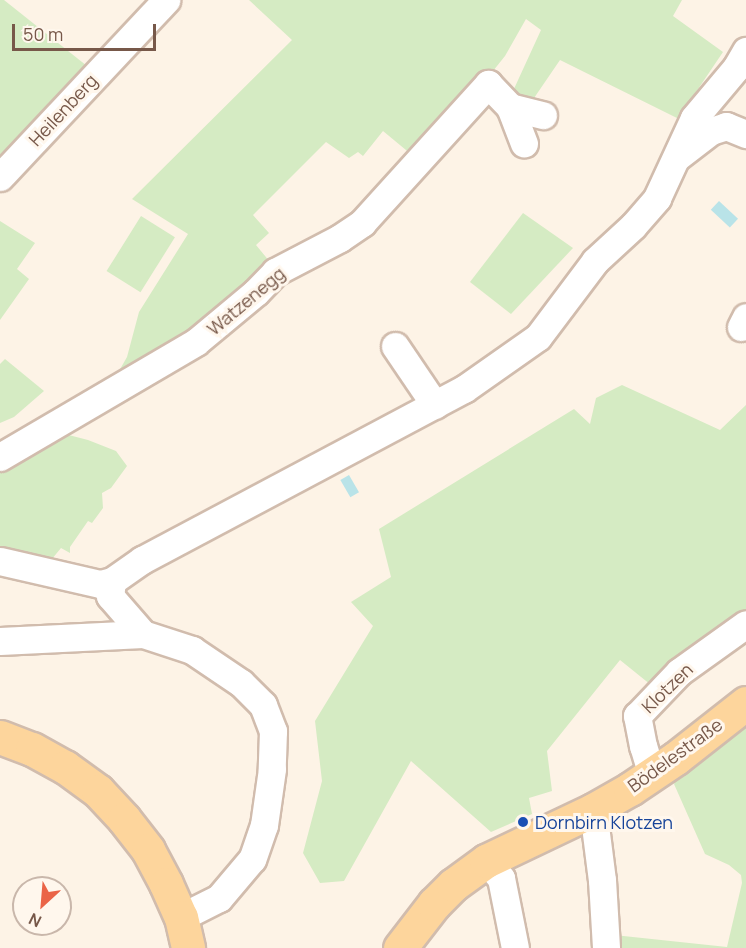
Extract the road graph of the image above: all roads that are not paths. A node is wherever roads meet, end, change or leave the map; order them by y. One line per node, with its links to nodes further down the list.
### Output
1 (166, 0): 8 (street, Heilenberg)
2 (746, 51): 7 (street)
3 (510, 106): 4 (street); 6 (street); 11 (street, Watzenegg)
4 (543, 115)
5 (746, 134): 7 (street)
6 (524, 143)
7 (676, 159): 10 (street)
8 (4, 172)
9 (395, 346): 10 (street)
10 (435, 405): 13 (street)
11 (0, 457)
12 (0, 561): 13 (street)
13 (112, 581): 15 (street)
14 (746, 624): 19 (street, Klotzen)
15 (143, 634): 16 (street); 22 (street)
16 (0, 641)
17 (744, 707): 19 (main road, Bödelestraße)
18 (0, 737): 22 (main road)
19 (652, 775): 20 (main road, Bödelestraße)
20 (593, 810): 21 (main road, Bödelestraße); 25 (street)
21 (486, 861): 23 (main road, Bödelestraße); 24 (street)
22 (184, 933)
23 (400, 948)
24 (515, 948)
25 (606, 948)

